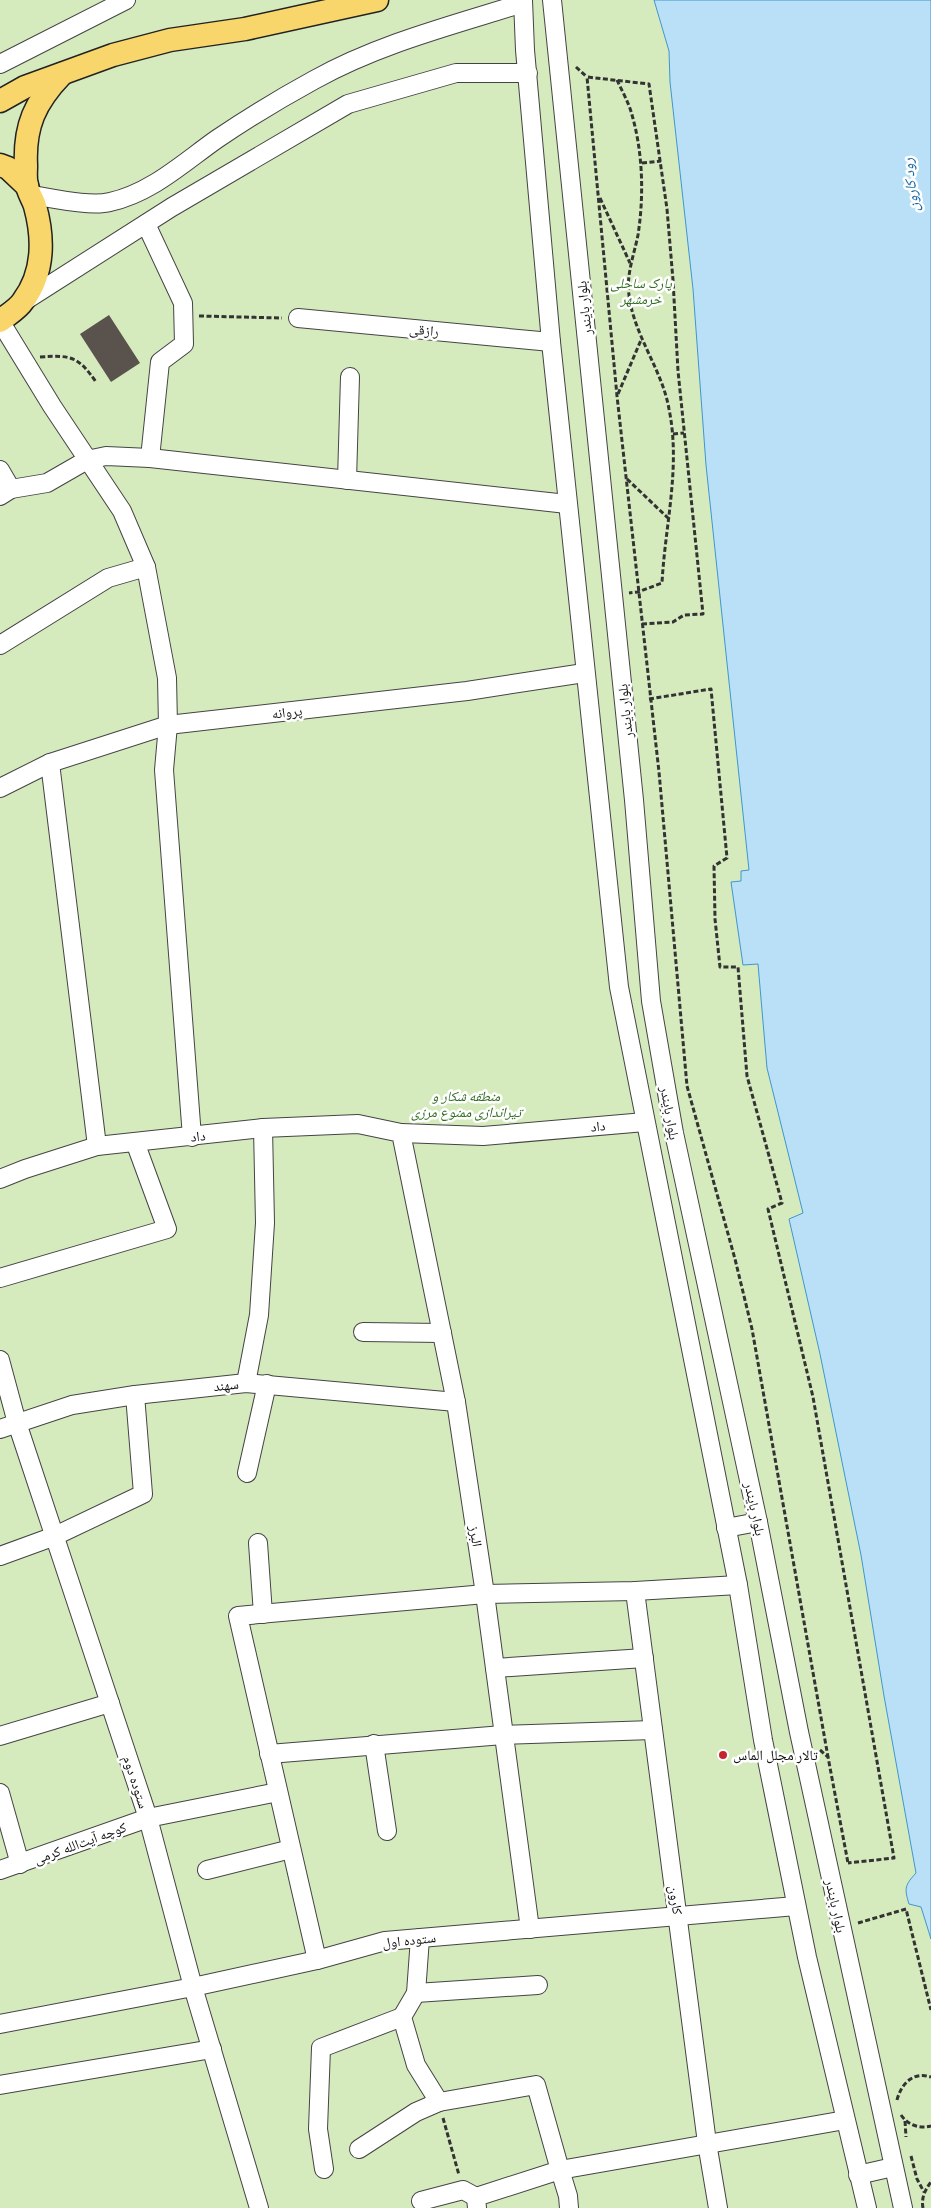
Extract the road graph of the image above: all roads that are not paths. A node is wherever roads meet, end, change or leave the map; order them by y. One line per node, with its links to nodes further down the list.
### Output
1 (126, 0): 5 (street)
2 (377, 0): 6 (main road)
3 (552, 0): 47 (street, بلوار بایندر)
4 (523, 1): 7 (street, بلوار بایندر); 10 (street)
5 (0, 64)
6 (64, 72): 8 (main road); 10 (main road)
7 (528, 73): 11 (street); 15 (street, بلوار بایندر)
8 (0, 101)
9 (0, 165): 10 (main road)
10 (29, 190): 12 (main road)
11 (146, 224): 12 (street); 17 (street)
12 (23, 302): 14 (main road)
13 (298, 318): 15 (street, رازقی)
14 (0, 321): 18 (street)
15 (551, 342): 22 (street, بلوار بایندر)
16 (350, 377): 20 (street)
17 (150, 458): 18 (street); 20 (street)
18 (87, 460): 21 (street); 23 (street)
19 (0, 470): 21 (street)
20 (347, 480): 22 (street)
21 (6, 493)
22 (567, 504): 25 (street, بلوار بایندر)
23 (146, 567): 24 (street); 26 (street)
24 (0, 645)
25 (584, 673): 26 (street, پروانه); 29 (street, بلوار بایندر)
26 (168, 725): 27 (street, پروانه); 31 (street)
27 (50, 763): 28 (street, پروانه); 34 (street)
28 (0, 788)
29 (645, 1122): 32 (street, داد); 48 (street, بلوار بایندر)
30 (263, 1128): 31 (street, داد); 32 (street, داد); 40 (street)
31 (192, 1137): 33 (street, داد)
32 (402, 1139): 38 (street, البرز)
33 (135, 1142): 34 (street, داد); 36 (street)
34 (97, 1146): 35 (street, داد)
35 (0, 1179)
36 (0, 1278)
37 (363, 1332): 38 (street)
38 (442, 1333): 43 (street, البرز)
39 (0, 1360): 44 (street, ستوده دوم)
40 (246, 1382): 41 (street, سهند); 42 (street, سهند)
41 (267, 1384): 43 (street, سهند); 46 (street)
42 (135, 1395): 44 (street, سهند); 49 (street)
43 (456, 1402): 54 (street, البرز)
44 (17, 1423): 45 (street, سهند); 49 (street, ستوده دوم)
45 (0, 1429)
46 (247, 1473)
47 (758, 1522): 48 (street); 88 (street, بلوار بایندر)
48 (726, 1528): 52 (street, بلوار بایندر)
49 (55, 1536): 51 (street); 58 (street, ستوده دوم)
50 (258, 1542): 55 (street)
51 (0, 1556)
52 (738, 1585): 53 (street); 72 (street, بلوار بایندر)
53 (635, 1591): 54 (street); 56 (street, کارون)
54 (485, 1594): 55 (street); 57 (street, البرز)
55 (263, 1614): 63 (street)
56 (644, 1658): 57 (street); 59 (street, کارون)
57 (495, 1668): 60 (street, البرز)
58 (110, 1703): 61 (street); 66 (street, ستوده دوم)
59 (653, 1730): 60 (street); 73 (street, کارون)
60 (503, 1735): 62 (street); 74 (street, البرز)
61 (0, 1736)
62 (374, 1744): 63 (street); 67 (street)
63 (269, 1754): 64 (street)
64 (278, 1792): 66 (street, کوچه آیت‌الله کرمی); 68 (street)
65 (0, 1793): 69 (street)
66 (148, 1818): 69 (street, کوچه آیت‌الله کرمی); 78 (street, ستوده دوم)
67 (387, 1831)
68 (291, 1849): 71 (street); 76 (street)
69 (20, 1864): 70 (street, کوچه آیت‌الله کرمی)
70 (0, 1870)
71 (207, 1870)
72 (796, 1906): 73 (street, ستوده اول); 85 (street, بلوار بایندر)
73 (678, 1915): 74 (street, ستوده اول); 86 (street, کارون)
74 (530, 1930): 75 (street, ستوده اول)
75 (420, 1938): 76 (street, ستوده اول); 79 (street)
76 (317, 1960): 78 (street, ستوده اول)
77 (538, 1985): 79 (street)
78 (193, 1987): 81 (street, ستوده اول); 82 (street, ستوده دوم)
79 (416, 1993): 80 (street)
80 (402, 2017): 84 (street); 89 (street)
81 (0, 2024)
82 (212, 2049): 83 (street); 94 (street, ستوده دوم)
83 (0, 2085)
84 (438, 2102): 87 (street); 90 (street)
85 (845, 2120): 86 (street); 91 (street, بلوار بایندر)
86 (707, 2143): 90 (street); 96 (street, کارون)
87 (359, 2149)
88 (893, 2167): 91 (street); 98 (street, بلوار بایندر)
89 (324, 2169)
90 (560, 2170): 92 (street); 95 (street)
91 (858, 2175): 97 (street, بلوار بایندر)
92 (472, 2198): 93 (street)
93 (421, 2201)
94 (259, 2208)
95 (569, 2208)
96 (718, 2208)
97 (866, 2208)
98 (903, 2208)

